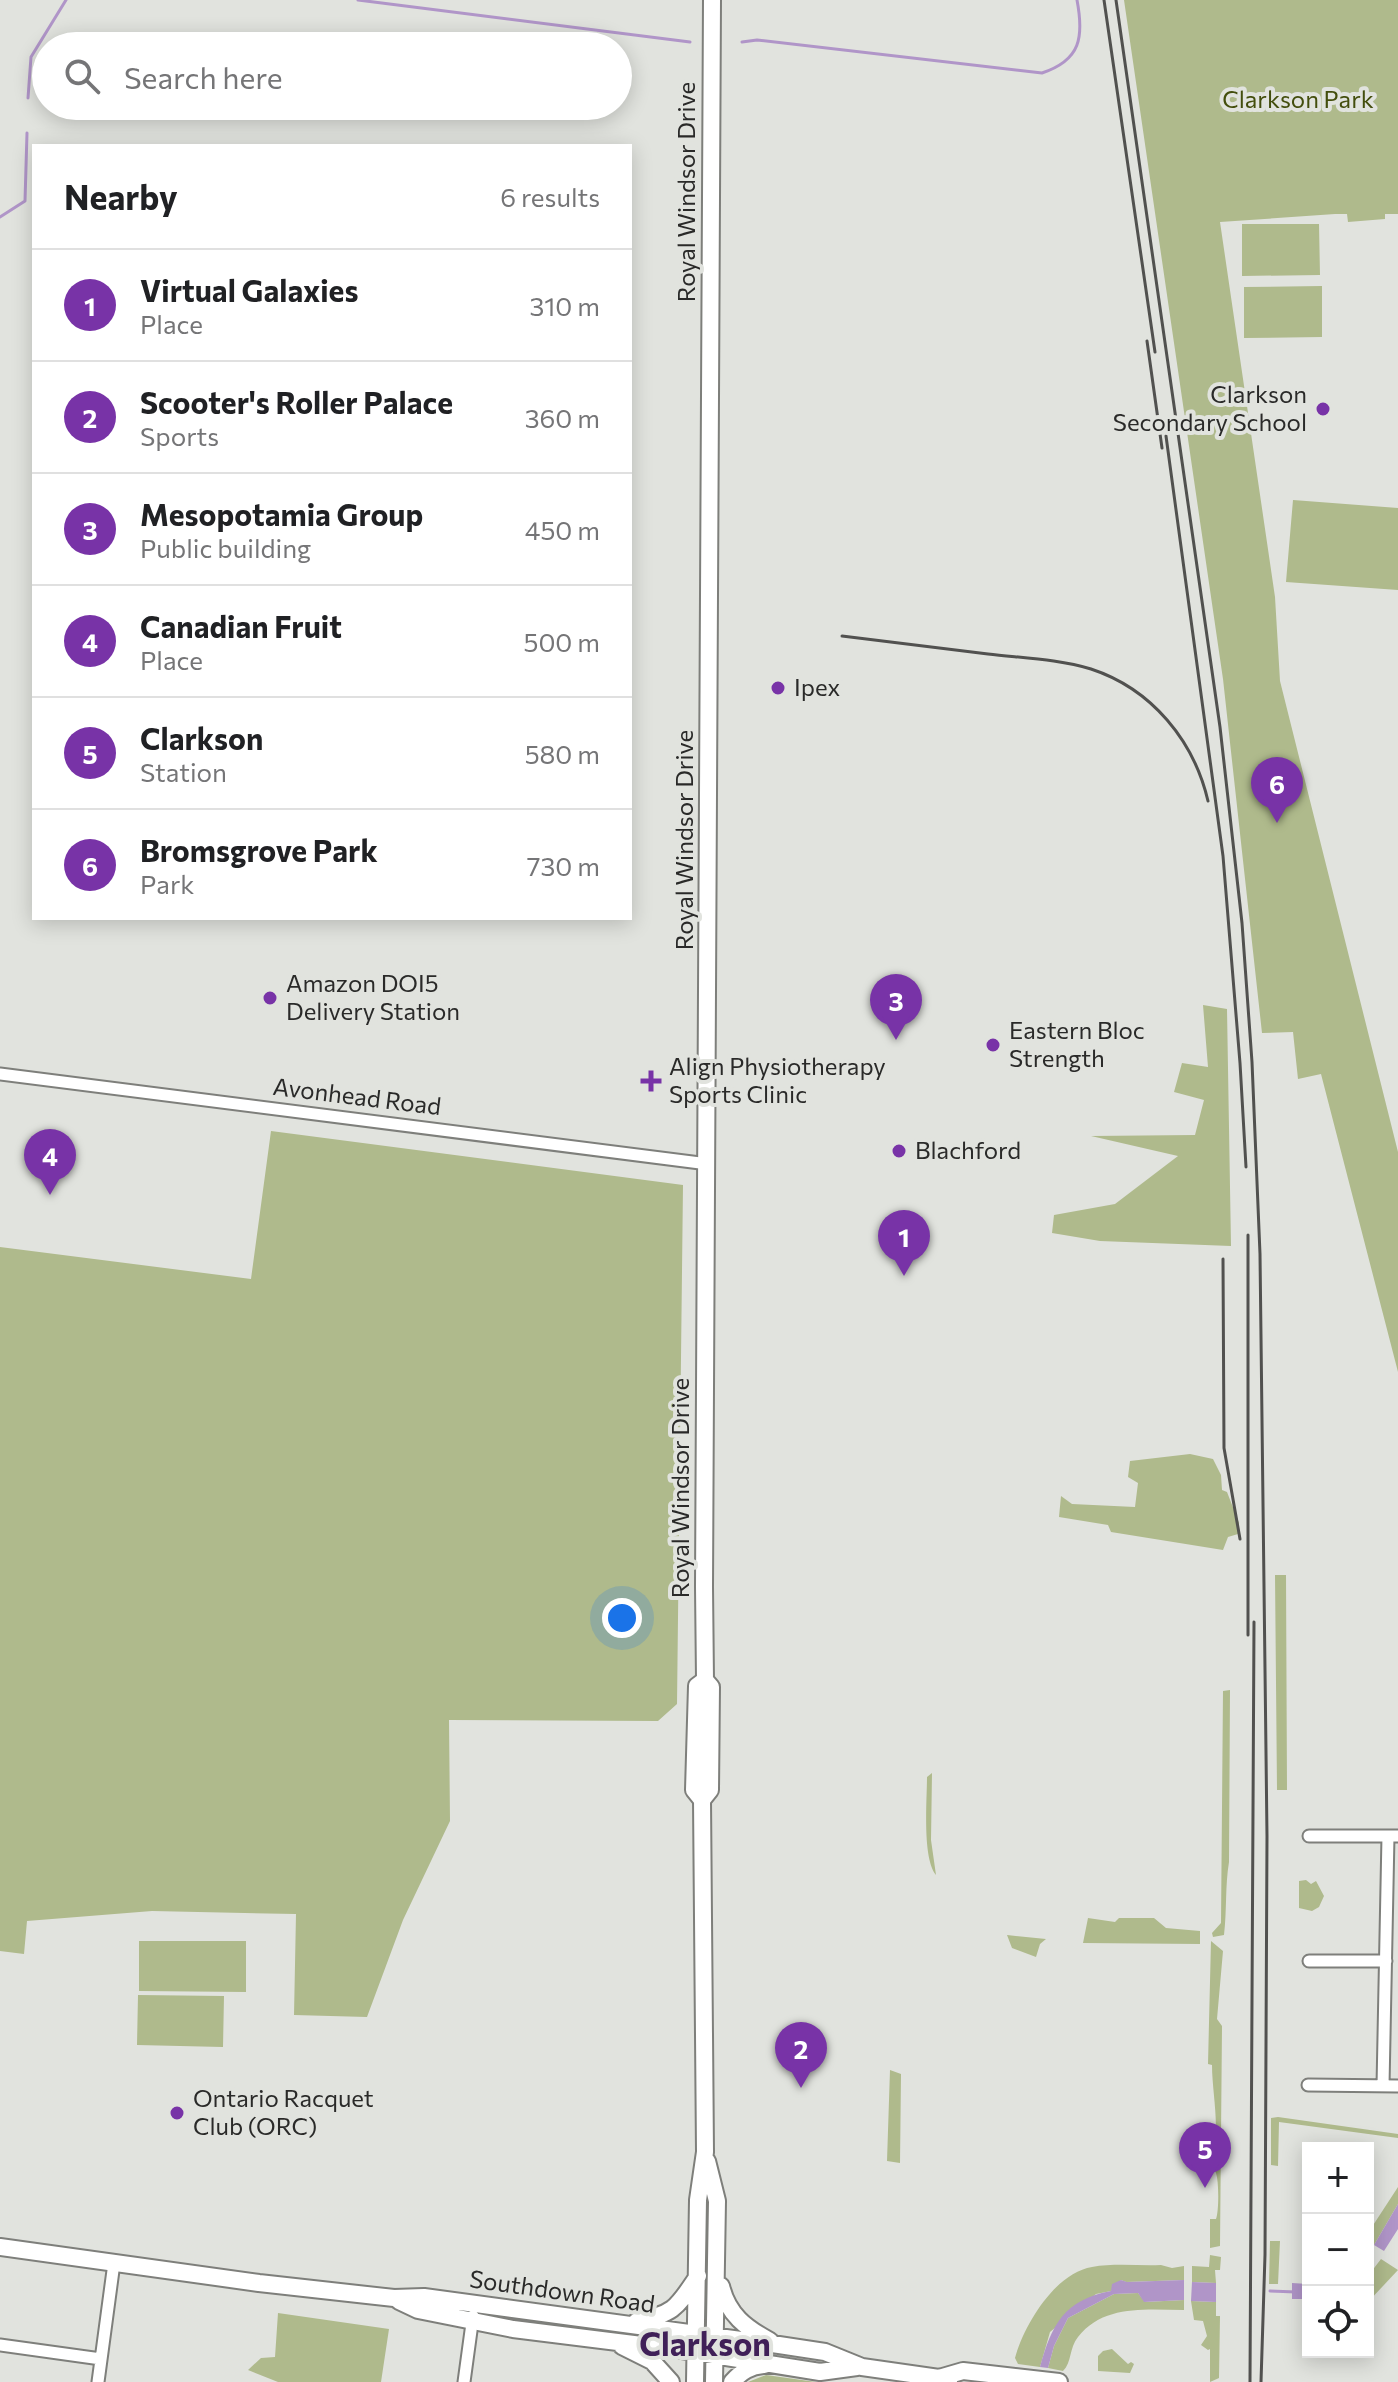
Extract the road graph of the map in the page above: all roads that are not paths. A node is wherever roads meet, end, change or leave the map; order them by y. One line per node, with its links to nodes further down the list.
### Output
1 (712, 0): 3 (main road, Royal Windsor Drive)
2 (0, 1074): 3 (street, Avonhead Road)
3 (708, 1164): 12 (main road, Royal Windsor Drive)
4 (1309, 1836): 5 (street)
5 (1393, 1836): 7 (street)
6 (1309, 1961): 7 (street)
7 (1386, 1961): 8 (street)
8 (1392, 1976): 10 (street)
9 (1308, 2085): 10 (street)
10 (1383, 2086): 11 (street)
11 (1398, 2086)
12 (705, 2152): 15 (main road, Royal Windsor Drive); 16 (main road, Royal Windsor Drive)
13 (0, 2247): 14 (main road, Southdown Road)
14 (114, 2263): 17 (main road, Southdown Road); 24 (street)
15 (718, 2271): 22 (main road); 23 (main road, Royal Windsor Drive)
16 (698, 2276): 18 (main road); 20 (main road, Royal Windsor Drive)
17 (473, 2312): 18 (main road, Southdown Road); 19 (main road, Southdown Road); 29 (street)
18 (624, 2324): 20 (main road, Southdown Road)
19 (614, 2341): 20 (main road, Southdown Road); 30 (main road)
20 (695, 2344): 23 (main road, Southdown Road); 31 (main road, Royal Windsor Drive)
21 (0, 2345): 24 (street)
22 (779, 2345): 23 (main road, Southdown Road); 26 (main road, Southdown Road)
23 (714, 2347): 25 (main road, Southdown Road); 32 (main road, Royal Windsor Drive)
24 (101, 2359): 28 (street)
25 (770, 2364): 26 (main road, Southdown Road); 33 (main road)
26 (862, 2367): 27 (main road, Southdown Road)
27 (944, 2380): 34 (main road, Southdown Road)
28 (98, 2382)
29 (464, 2382)
30 (671, 2382)
31 (695, 2382)
32 (714, 2382)
33 (732, 2382)
34 (1059, 2382)

